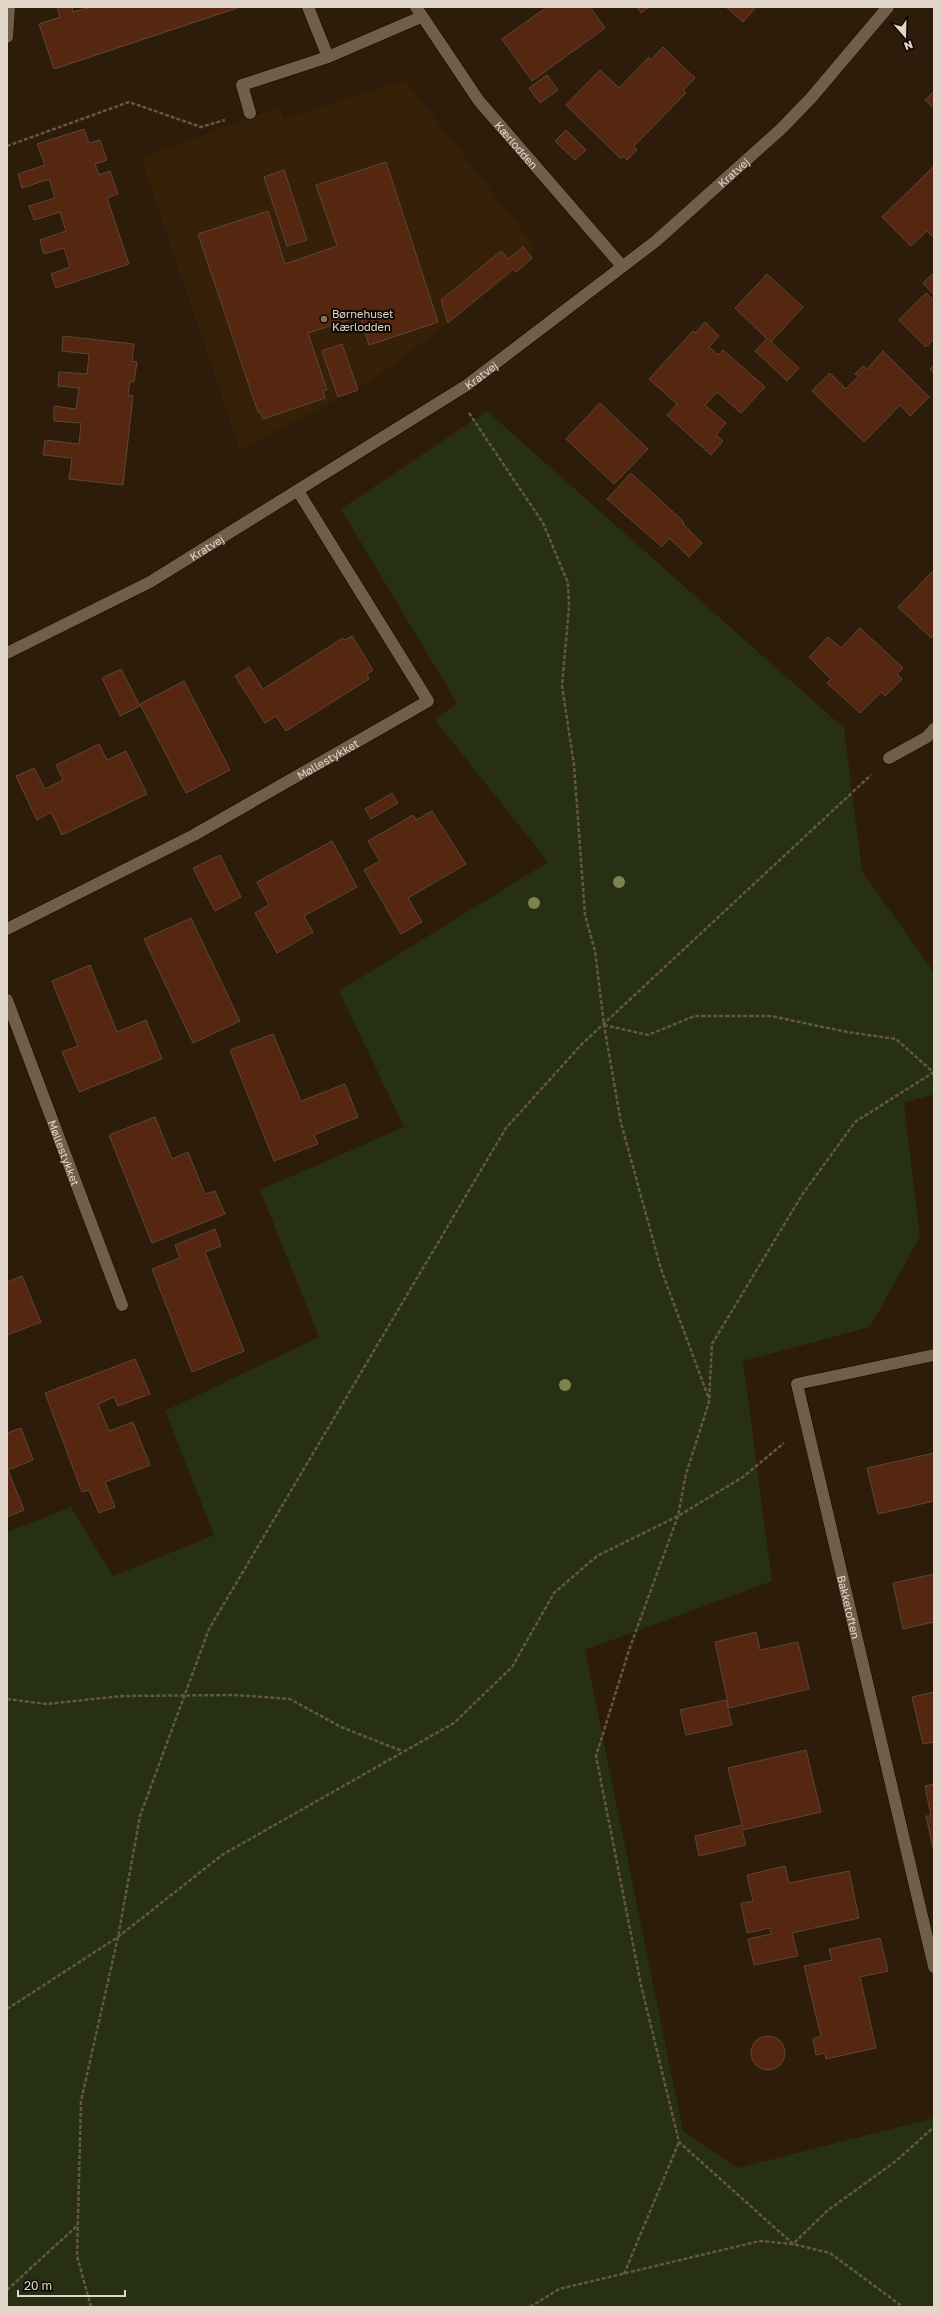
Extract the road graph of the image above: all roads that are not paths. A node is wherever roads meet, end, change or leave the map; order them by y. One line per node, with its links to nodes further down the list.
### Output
1 (9, 7): 5 (street)
2 (308, 7): 6 (street)
3 (888, 7): 8 (street, Kratvej)
4 (419, 12): 6 (street, Kærlodden); 8 (street, Kærlodden)
5 (7, 37)
6 (328, 57): 7 (street, Kærlodden)
7 (250, 113)
8 (622, 266): 9 (street, Kratvej)
9 (298, 491): 10 (street, Kratvej); 13 (street, Møllestykket)
10 (7, 653)
11 (934, 729): 12 (street)
12 (889, 758)
13 (7, 929)
14 (7, 1000): 15 (street, Møllestykket)
15 (122, 1305)
16 (934, 1355): 17 (street, Bakketoften)
17 (934, 1967)

